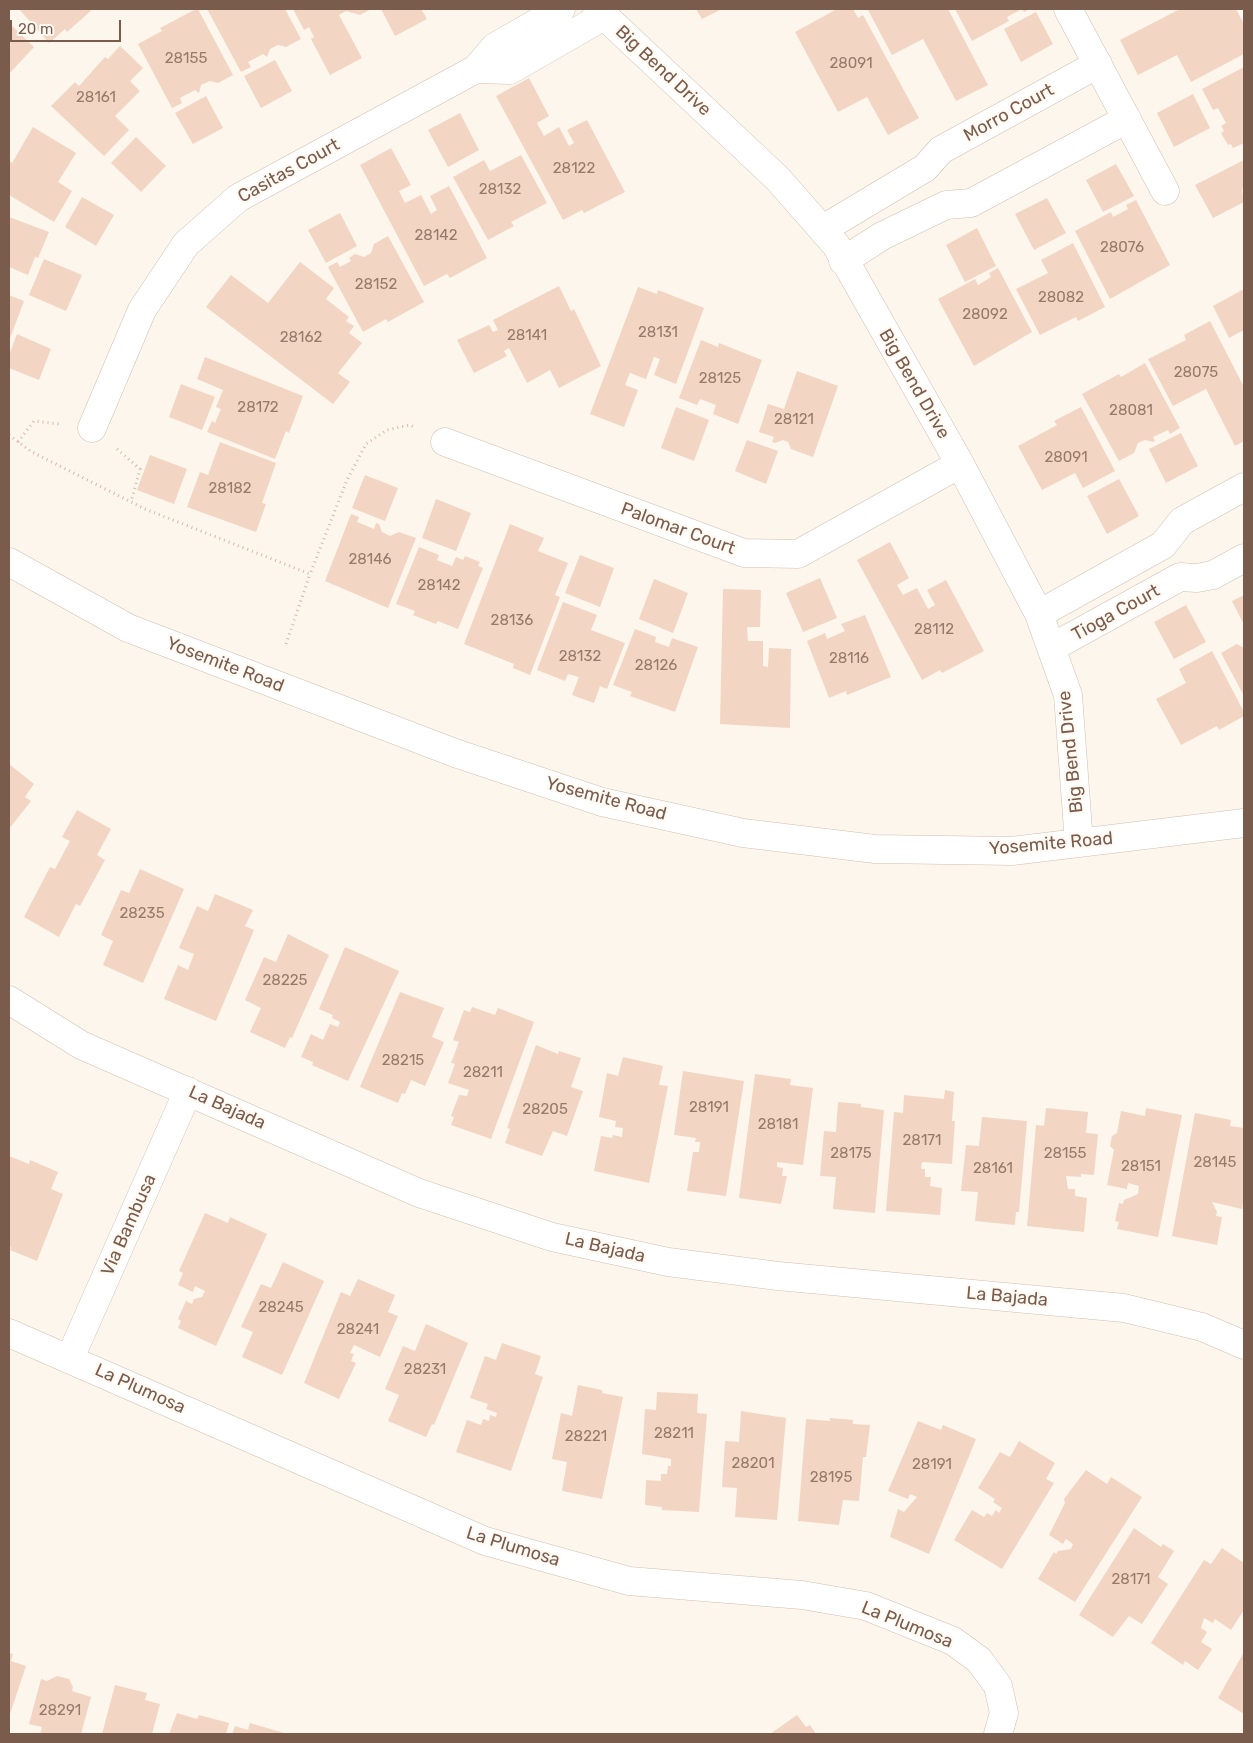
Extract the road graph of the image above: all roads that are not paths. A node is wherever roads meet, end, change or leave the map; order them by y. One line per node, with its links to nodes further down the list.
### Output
1 (561, 9): 5 (street, Casitas Court)
2 (1068, 9): 4 (street)
3 (601, 12): 5 (street); 10 (street, Big Bend Drive)
4 (1098, 64): 6 (street); 7 (street, Morro Court)
5 (476, 69): 12 (street, Casitas Court)
6 (1127, 119): 8 (street); 9 (street)
7 (925, 168): 9 (street); 10 (street, Morro Court)
8 (1165, 191)
9 (946, 205): 11 (street)
10 (823, 229): 11 (street, Big Bend Drive)
11 (844, 261): 14 (street, Big Bend Drive)
12 (92, 428)
13 (445, 442): 14 (street, Palomar Court)
14 (960, 464): 20 (street, Big Bend Drive)
15 (1244, 487): 16 (street, Tioga Court)
16 (1163, 545): 19 (street, Tioga Court); 20 (street, Tioga Court)
17 (1244, 558): 19 (street, Tioga Court)
18 (9, 562): 23 (street, Yosemite Road)
19 (1180, 577): 21 (street, Tioga Court)
20 (1039, 614): 21 (street, Big Bend Drive)
21 (1051, 648): 23 (street, Big Bend Drive)
22 (1244, 823): 23 (street, Yosemite Road)
23 (1079, 842)
24 (9, 1000): 25 (street, La Bajada)
25 (188, 1091): 27 (street, La Bajada); 28 (street, Via Bambusa)
26 (9, 1333): 28 (street, La Plumosa)
27 (1244, 1345)
28 (70, 1358): 29 (street, La Plumosa)
29 (998, 1734)

